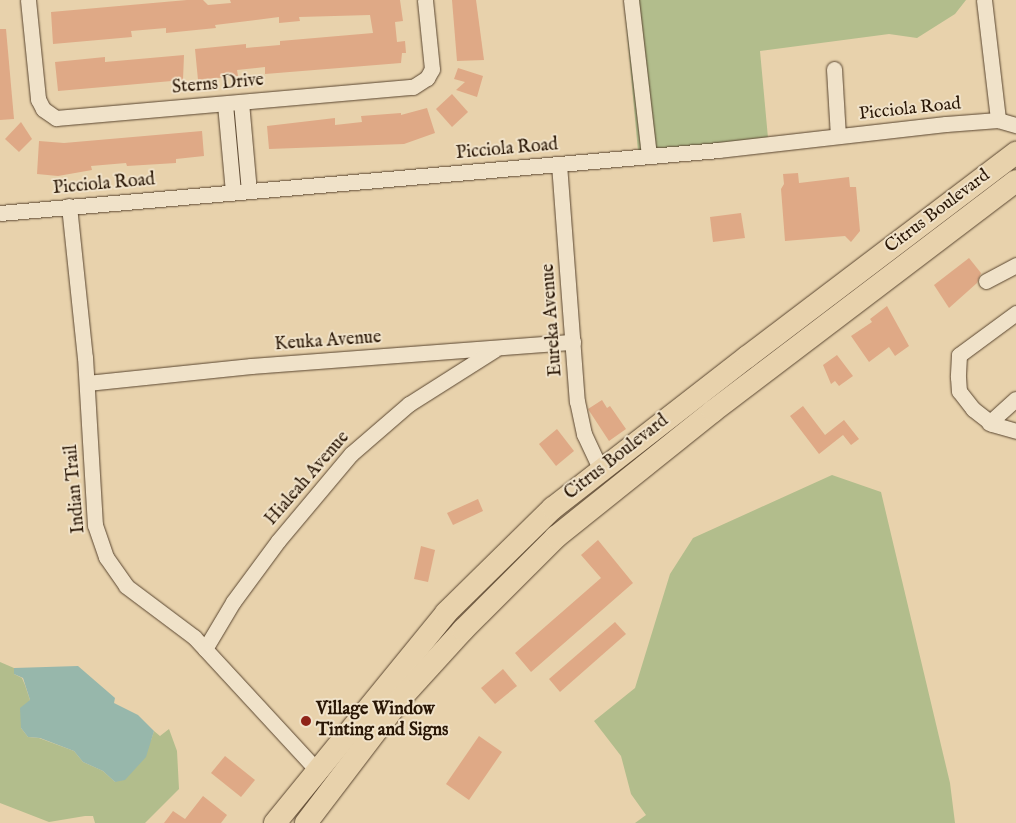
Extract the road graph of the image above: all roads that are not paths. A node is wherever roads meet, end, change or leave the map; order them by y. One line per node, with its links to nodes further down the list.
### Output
1 (28, 0): 7 (street, Sterns Drive)
2 (425, 0): 6 (street, Sterns Drive)
3 (631, 0): 12 (street)
4 (984, 0): 8 (street)
5 (834, 69): 10 (street)
6 (241, 102): 7 (street, Sterns Drive); 15 (street)
7 (225, 104): 16 (street)
8 (998, 120): 9 (street, Picciola Road); 10 (street, Picciola Road)
9 (1016, 126)
10 (838, 136): 12 (street, Picciola Road)
11 (1016, 153): 25 (highway, Citrus Boulevard)
12 (649, 156): 13 (street, Picciola Road)
13 (559, 164): 15 (street, Picciola Road); 22 (street, Eureka Avenue)
14 (1016, 181): 30 (highway, Citrus Boulevard)
15 (249, 191): 16 (street, Picciola Road)
16 (233, 192): 17 (street, Picciola Road)
17 (69, 206): 18 (street, Picciola Road); 24 (street, Indian Trail)
18 (0, 213)
19 (1016, 266): 20 (street)
20 (986, 281)
21 (1016, 313): 27 (street)
22 (573, 342): 23 (street, Keuka Avenue); 29 (street, Eureka Avenue)
23 (497, 348): 24 (street, Keuka Avenue); 32 (street, Hialeah Avenue)
24 (87, 383): 32 (street, Indian Trail)
25 (708, 386): 29 (highway, Citrus Boulevard); 30 (highway)
26 (1016, 399): 27 (street)
27 (989, 422): 28 (street)
28 (1016, 431)
29 (600, 470): 31 (highway); 33 (highway, Citrus Boulevard)
30 (606, 495): 31 (highway, Citrus Boulevard)
31 (507, 585): 35 (highway, Citrus Boulevard)
32 (205, 649): 34 (street, Indian Trail)
33 (399, 669): 34 (highway, Citrus Boulevard); 35 (highway)
34 (316, 769): 36 (highway, Citrus Boulevard); 37 (highway)
35 (342, 776): 38 (highway, Citrus Boulevard)
36 (275, 823)
37 (292, 823)
38 (306, 823)

